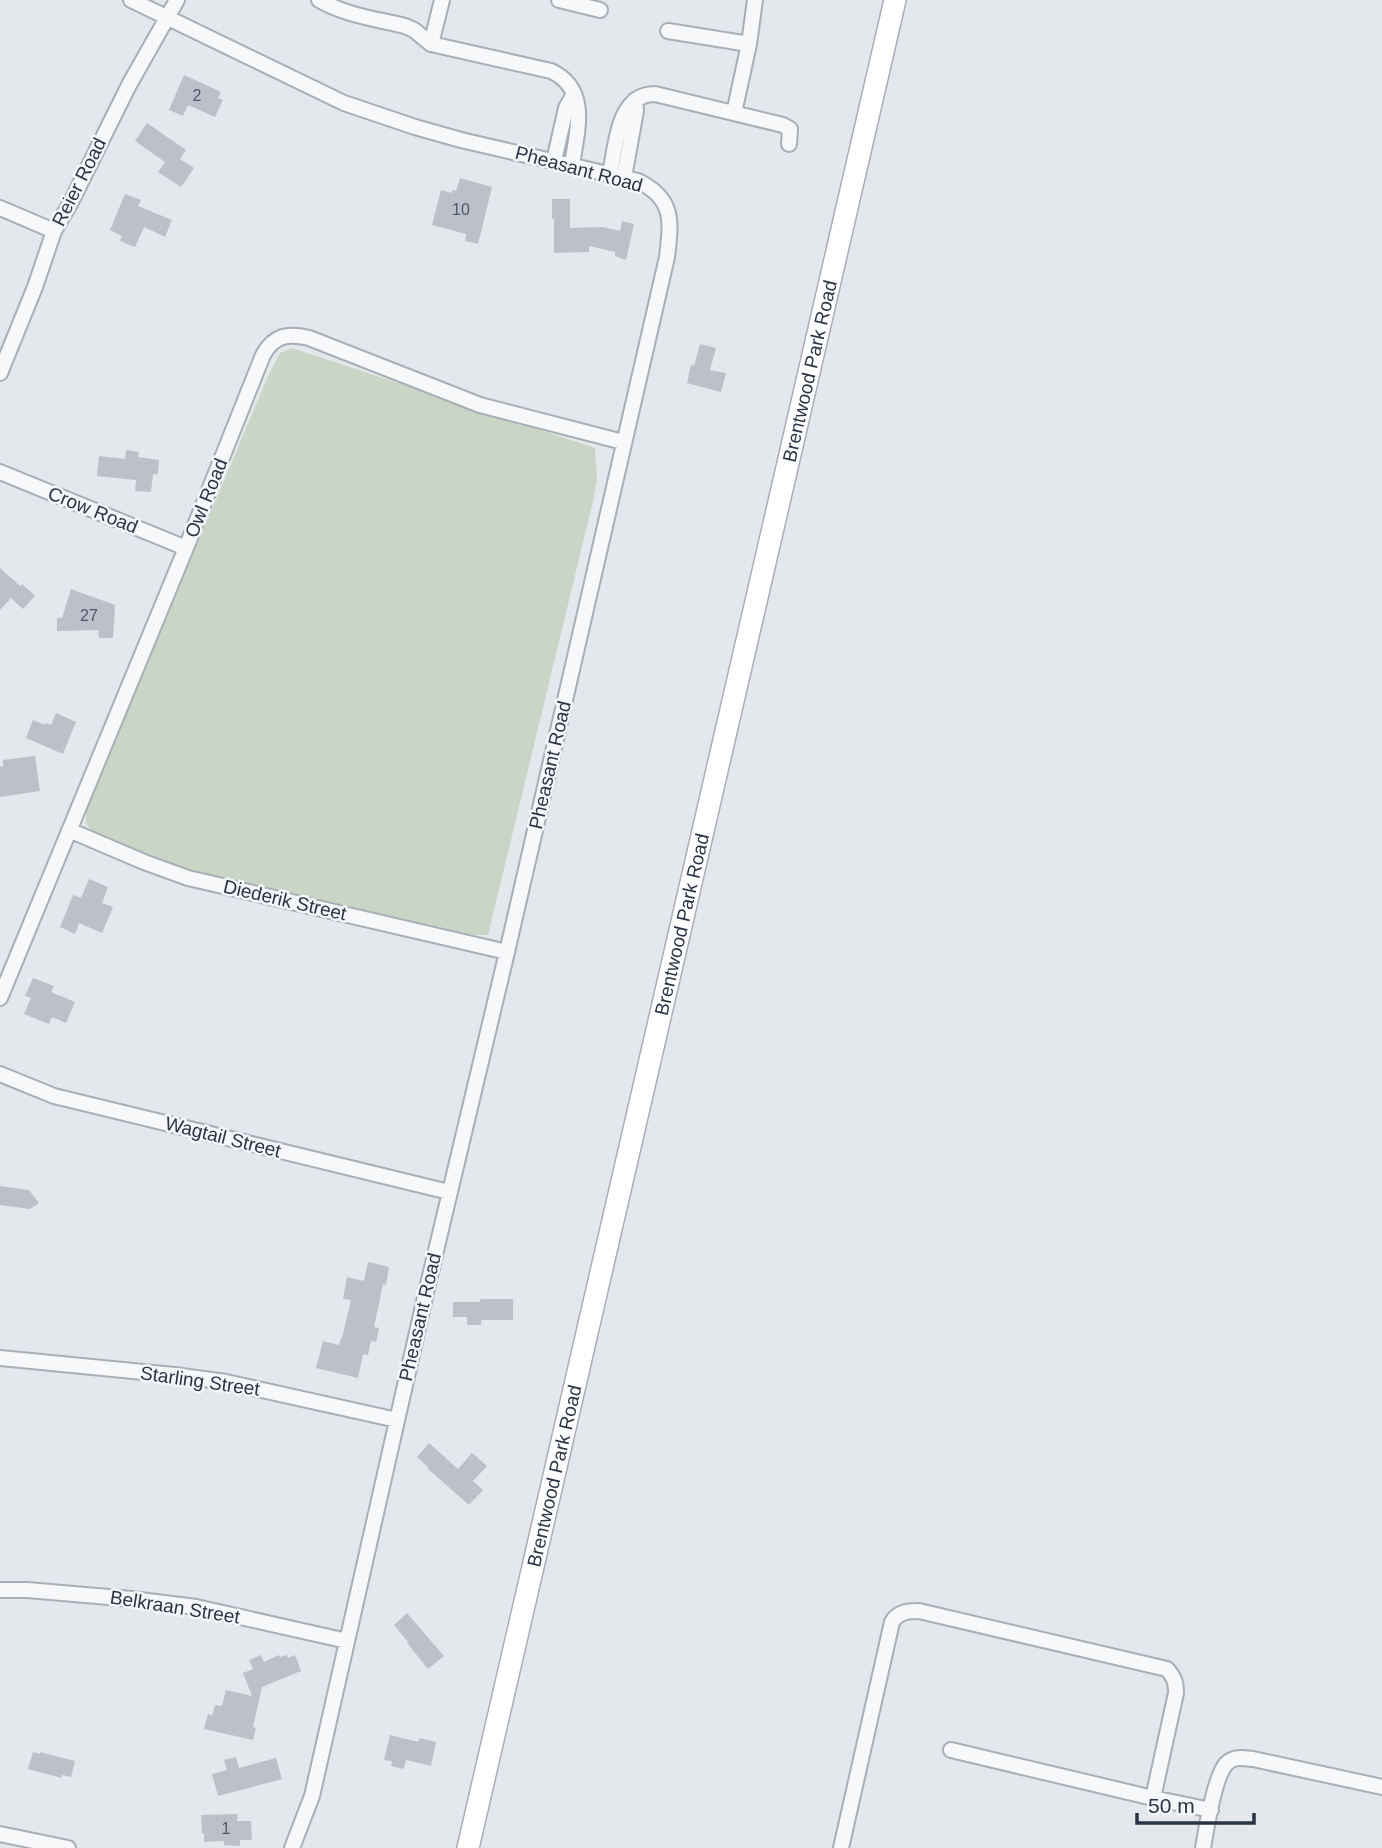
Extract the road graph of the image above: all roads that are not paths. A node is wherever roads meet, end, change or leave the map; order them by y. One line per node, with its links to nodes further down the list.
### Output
1 (131, 0): 9 (street, Pheasant Road)
2 (177, 0): 9 (street, Reier Road)
3 (319, 0): 11 (street)
4 (442, 0): 11 (street)
5 (559, 0): 8 (street)
6 (755, 0): 12 (street)
7 (895, 0): 41 (street, Brentwood Park Road)
8 (600, 10)
9 (166, 18): 16 (street, Pheasant Road); 20 (street, Reier Road)
10 (668, 31): 12 (street)
11 (431, 44): 13 (street)
12 (749, 44): 14 (street)
13 (574, 94): 16 (street); 17 (street)
14 (734, 113): 15 (street); 18 (street)
15 (789, 144)
16 (554, 161): 17 (street, Pheasant Road)
17 (572, 165): 18 (street, Pheasant Road)
18 (617, 175): 22 (street, Pheasant Road)
19 (0, 208): 20 (street)
20 (54, 231): 21 (street, Reier Road)
21 (0, 373)
22 (624, 442): 24 (street, Owl Road); 26 (street, Pheasant Road)
23 (0, 472): 24 (street, Crow Road)
24 (186, 548): 25 (street, Owl Road)
25 (69, 830): 26 (street, Diederik Street); 27 (street, Owl Road)
26 (507, 952): 29 (street, Pheasant Road)
27 (0, 998)
28 (0, 1074): 29 (street, Wagtail Street)
29 (449, 1192): 31 (street, Pheasant Road)
30 (0, 1358): 31 (street, Starling Street)
31 (397, 1420): 33 (street, Pheasant Road)
32 (0, 1590): 33 (street, Belkraan Street)
33 (347, 1641): 40 (street, Pheasant Road)
34 (951, 1750): 36 (street)
35 (1382, 1787): 37 (street)
36 (1153, 1798): 37 (street); 42 (street)
37 (1211, 1810): 43 (street)
38 (0, 1834): 39 (street)
39 (68, 1848)
40 (292, 1848)
41 (468, 1848)
42 (841, 1848)
43 (1203, 1848)

